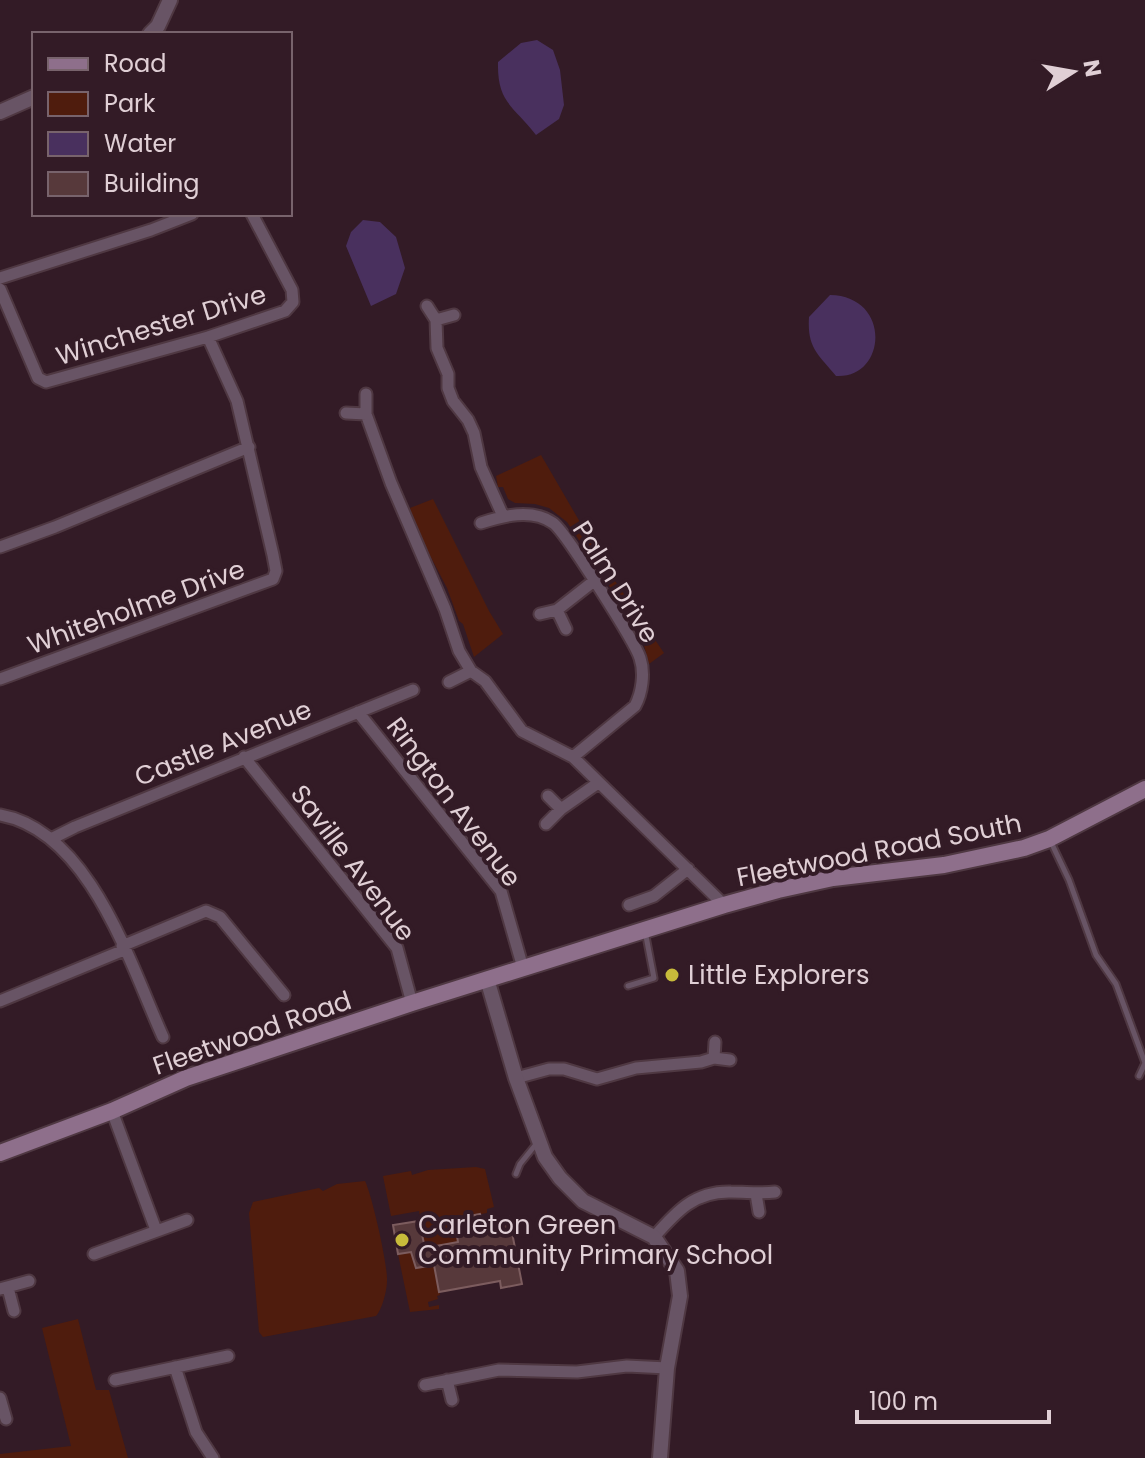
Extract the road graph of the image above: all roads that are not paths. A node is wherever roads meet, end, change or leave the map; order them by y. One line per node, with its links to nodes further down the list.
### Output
1 (170, 0): 2 (street)
2 (152, 32)
3 (32, 98): 4 (street)
4 (0, 112)
5 (187, 216): 7 (street)
6 (253, 216): 12 (street, Winchester Drive)
7 (0, 278)
8 (0, 289): 12 (street, Winchester Drive)
9 (427, 306): 11 (street)
10 (454, 315): 11 (street)
11 (436, 320): 17 (street)
12 (208, 337): 16 (street, Whiteholme Drive)
13 (366, 394): 15 (street)
14 (346, 413): 15 (street)
15 (366, 414): 24 (street)
16 (249, 447): 19 (street); 25 (street, Whiteholme Drive)
17 (503, 516): 18 (street, Palm Drive); 20 (street, Palm Drive)
18 (481, 523)
19 (0, 547)
20 (594, 581): 21 (street); 30 (street, Palm Drive)
21 (557, 610): 22 (street); 23 (street)
22 (540, 614)
23 (566, 629)
24 (471, 671): 26 (street); 30 (street)
25 (0, 679)
26 (449, 682)
27 (413, 690): 28 (street, Castle Avenue)
28 (358, 712): 29 (street, Castle Avenue); 44 (street, Rington Avenue)
29 (244, 757): 37 (street, Castle Avenue); 49 (street, Saville Avenue)
30 (573, 757): 31 (street)
31 (598, 783): 34 (street); 39 (street)
32 (1145, 789): 38 (main road, Fleetwood Road South)
33 (548, 796): 34 (street)
34 (561, 809): 36 (street)
35 (0, 815): 37 (street)
36 (546, 824)
37 (51, 839): 43 (street)
38 (1049, 839): 41 (main road, Fleetwood Road South); 54 (lane)
39 (688, 869): 40 (street); 41 (street)
40 (629, 905)
41 (724, 905): 42 (main road, Fleetwood Road South)
42 (645, 930): 44 (main road, Fleetwood Road South); 46 (lane)
43 (123, 948): 47 (street); 48 (street); 50 (street)
44 (523, 968): 45 (main road, Fleetwood Road)
45 (487, 979): 49 (main road, Fleetwood Road); 55 (street)
46 (628, 986)
47 (284, 995)
48 (0, 1001)
49 (412, 1003): 56 (main road, Fleetwood Road)
50 (163, 1037)
51 (715, 1042): 52 (street)
52 (714, 1058): 53 (street); 55 (street)
53 (730, 1060)
54 (1139, 1076)
55 (516, 1078): 57 (street)
56 (112, 1111): 58 (main road, Fleetwood Road); 64 (street)
57 (538, 1142): 59 (lane); 65 (street)
58 (0, 1153)
59 (516, 1174)
60 (775, 1192): 61 (street)
61 (756, 1194): 62 (street); 65 (street)
62 (759, 1212)
63 (187, 1220): 64 (street)
64 (156, 1230): 66 (street)
65 (654, 1237): 72 (street)
66 (94, 1254)
67 (29, 1281): 68 (street)
68 (4, 1288): 69 (street)
69 (14, 1311)
70 (228, 1356): 71 (street)
71 (175, 1367): 73 (street); 79 (street)
72 (667, 1368): 74 (street); 80 (street)
73 (115, 1380)
74 (447, 1380): 75 (street); 76 (street)
75 (425, 1385)
76 (452, 1400)
77 (1, 1402): 78 (street)
78 (6, 1419)
79 (213, 1458)
80 (660, 1458)

